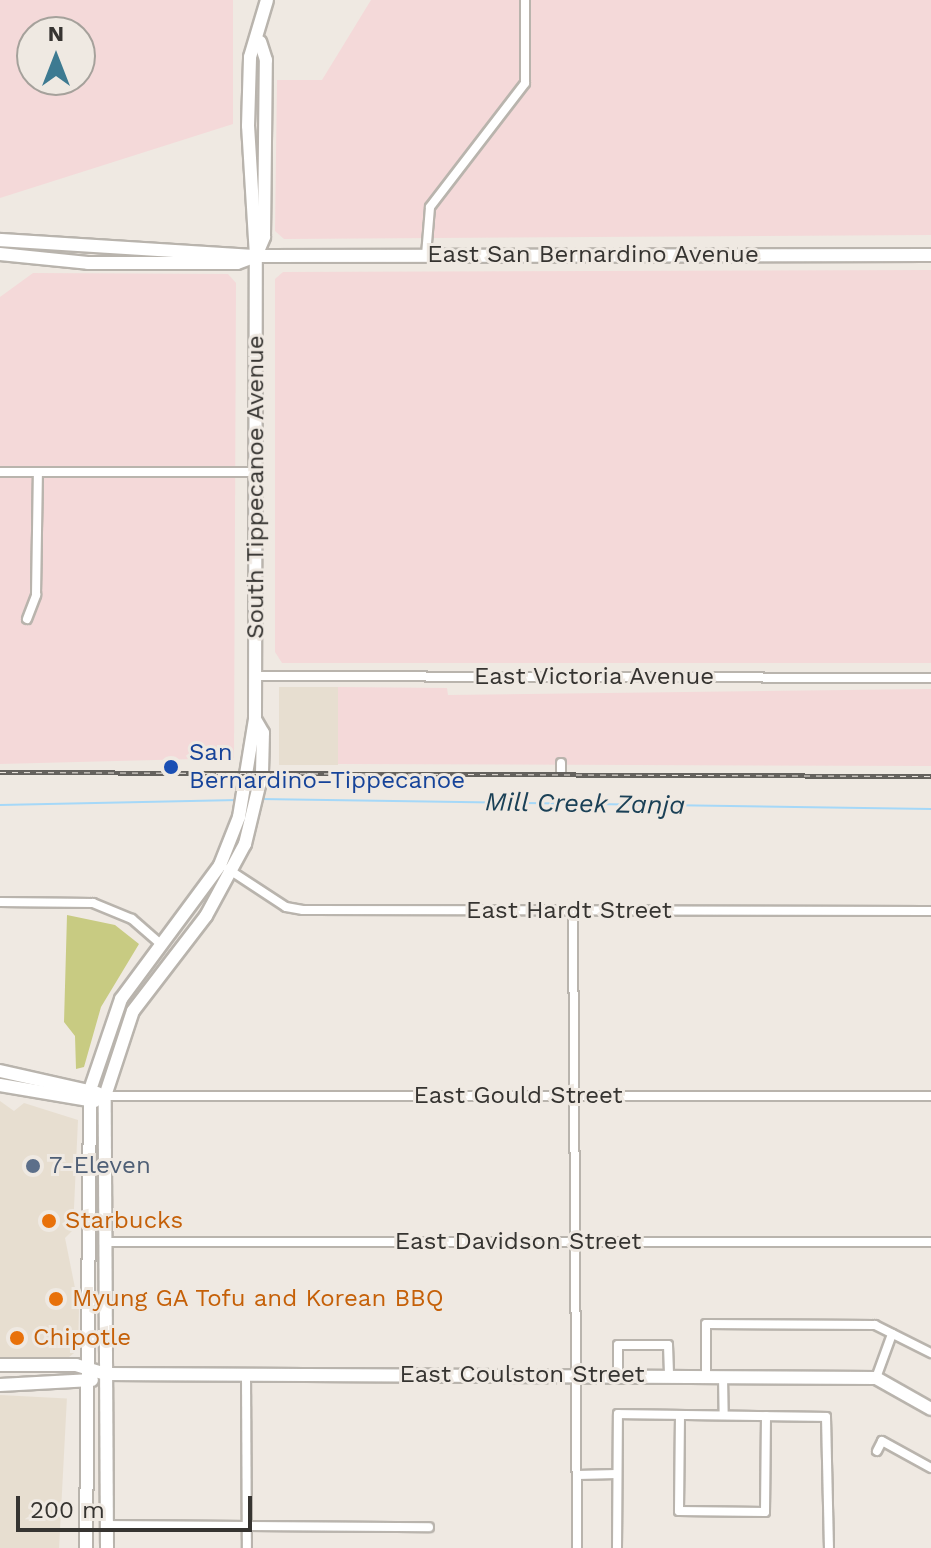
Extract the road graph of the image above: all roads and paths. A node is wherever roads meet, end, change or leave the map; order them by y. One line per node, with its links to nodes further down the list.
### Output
1 (267, 0): 7 (main road, South Tippecanoe Avenue)
2 (525, 0): 5 (street)
3 (0, 240): 7 (main road)
4 (0, 254): 7 (main road)
5 (426, 255): 6 (main road, East San Bernardino Avenue); 7 (main road, East San Bernardino Avenue)
6 (931, 255)
7 (256, 256): 10 (main road, South Tippecanoe Avenue)
8 (0, 472): 9 (street)
9 (38, 472): 10 (street); 11 (street)
10 (256, 472): 12 (main road, South Tippecanoe Avenue)
11 (27, 619)
12 (256, 676): 13 (street, East Victoria Avenue); 14 (main road, South Tippecanoe Avenue)
13 (931, 678)
14 (255, 719): 15 (main road, South Tippecanoe Avenue); 16 (main road, South Tippecanoe Avenue)
15 (220, 865): 16 (street, East Hardt Street); 20 (main road, South Tippecanoe Avenue)
16 (233, 871): 18 (street, East Hardt Street); 21 (main road, South Tippecanoe Avenue)
17 (0, 902): 20 (street)
18 (573, 911): 19 (street, East Hardt Street); 25 (street)
19 (931, 911)
20 (160, 943): 21 (main road); 27 (main road, South Tippecanoe Avenue)
21 (172, 953): 24 (main road, South Tippecanoe Avenue)
22 (0, 1071): 27 (main road)
23 (0, 1085): 27 (main road)
24 (105, 1096): 25 (street, East Gould Street); 27 (main road); 28 (main road, South Tippecanoe Avenue)
25 (573, 1096): 26 (street, East Gould Street); 29 (street)
26 (931, 1096)
27 (90, 1097): 34 (main road, South Tippecanoe Avenue)
28 (106, 1242): 29 (street, East Davidson Street); 35 (main road, South Tippecanoe Avenue)
29 (571, 1242): 30 (street, East Davidson Street); 41 (street)
30 (931, 1242)
31 (892, 1334): 32 (street); 38 (street); 42 (street)
32 (931, 1353)
33 (0, 1365): 34 (main road)
34 (87, 1368): 35 (main road); 43 (main road, South Tippecanoe Avenue)
35 (106, 1374): 40 (main road, East Coulston Street); 43 (main road); 54 (main road, South Tippecanoe Avenue)
36 (618, 1374): 37 (main road, East Coulston Street); 37 (street); 41 (main road, East Coulston Street)
37 (669, 1374): 38 (main road, East Coulston Street)
38 (706, 1374): 39 (main road, East Coulston Street)
39 (723, 1375): 42 (main road, East Coulston Street); 47 (street)
40 (246, 1376): 41 (main road, East Coulston Street); 55 (street)
41 (577, 1376): 52 (street)
42 (876, 1378): 45 (main road, East Coulston Street)
43 (85, 1383): 44 (main road); 53 (main road, South Tippecanoe Avenue)
44 (0, 1385)
45 (931, 1409)
46 (680, 1415): 47 (street); 48 (street); 51 (street)
47 (724, 1415): 48 (street)
48 (766, 1416): 62 (street)
49 (877, 1451): 50 (street)
50 (931, 1468)
51 (617, 1474): 52 (street); 61 (street)
52 (577, 1475): 60 (street)
53 (85, 1506): 54 (main road); 57 (main road, South Tippecanoe Avenue)
54 (106, 1525): 55 (street); 58 (main road, South Tippecanoe Avenue)
55 (247, 1526): 56 (street); 59 (street)
56 (429, 1527)
57 (86, 1548)
58 (107, 1548)
59 (247, 1548)
60 (577, 1548)
61 (617, 1548)
62 (829, 1548)

